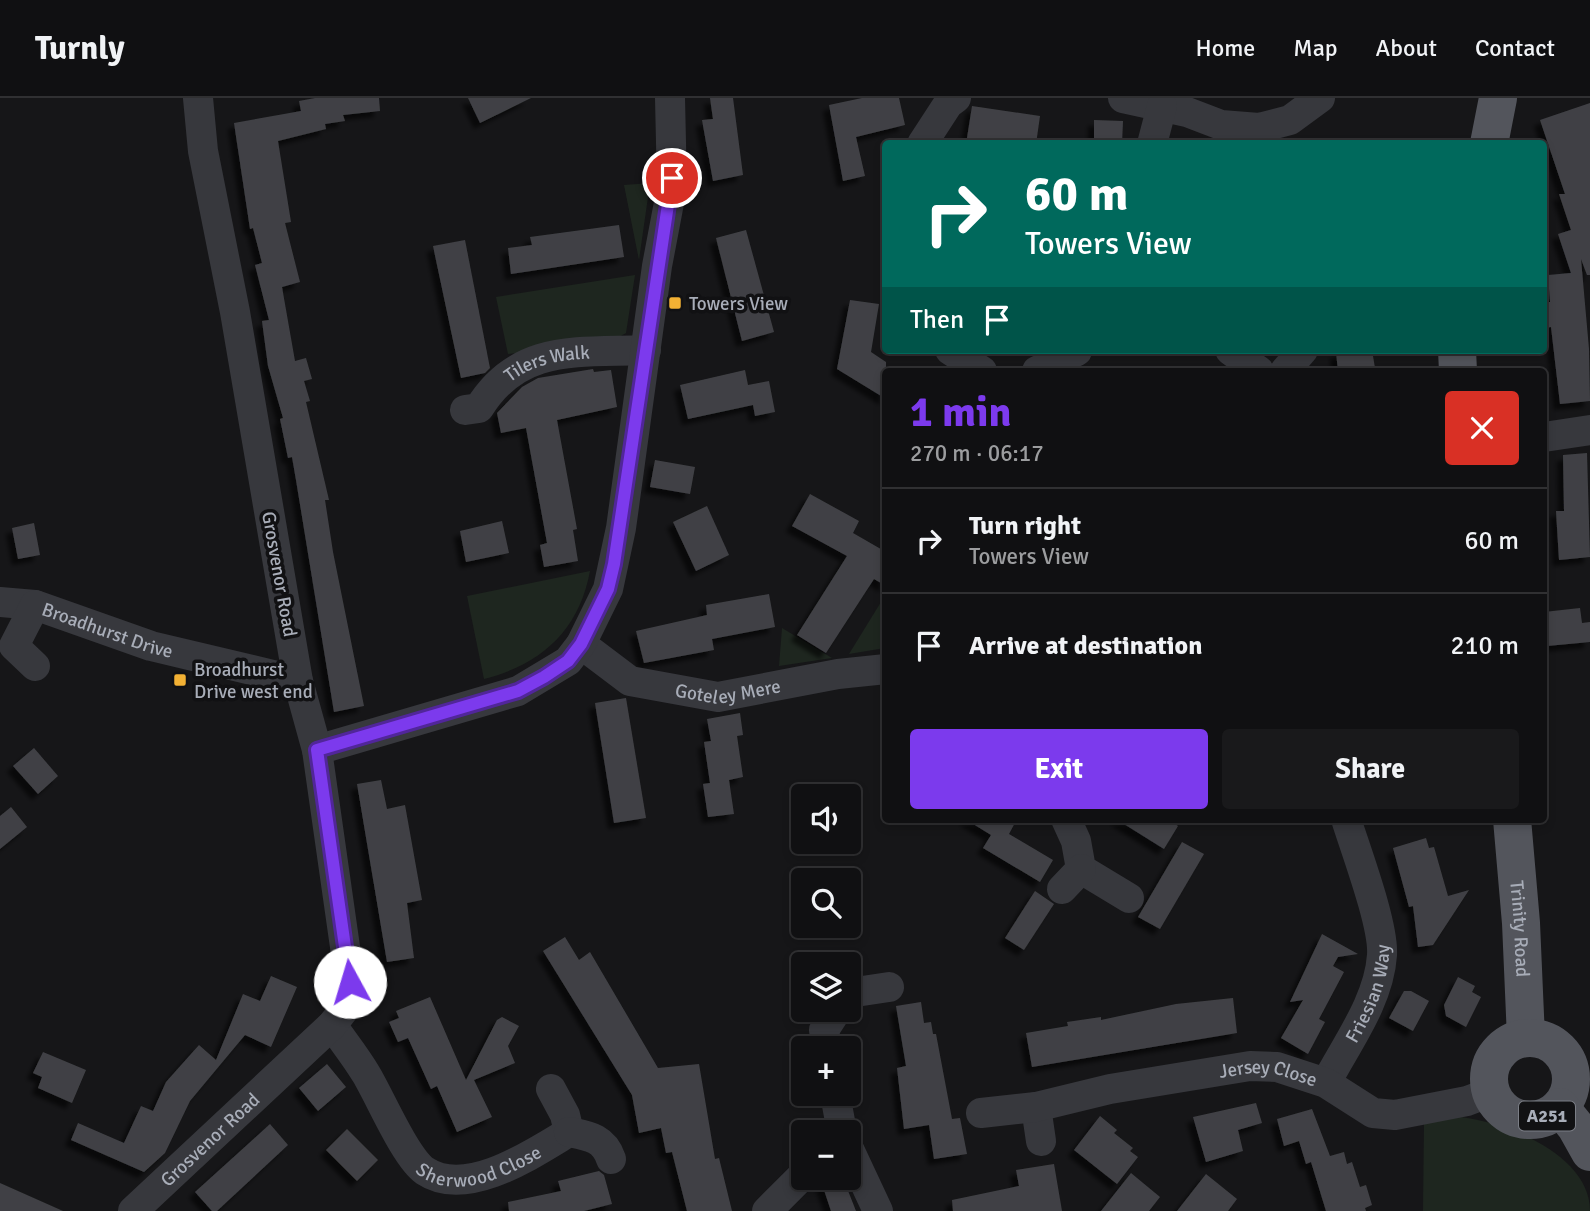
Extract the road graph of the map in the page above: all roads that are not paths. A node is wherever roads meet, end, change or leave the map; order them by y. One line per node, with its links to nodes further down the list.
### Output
1 (198, 98): 29 (street, Grosvenor Road)
2 (670, 98): 11 (street)
3 (956, 98): 8 (street)
4 (1123, 98): 7 (street)
5 (1320, 98): 7 (street)
6 (1498, 98): 10 (main road)
7 (1181, 105): 9 (street)
8 (925, 140)
9 (1155, 140)
10 (1490, 140)
11 (646, 350): 20 (street, Tilers Walk); 26 (street)
12 (956, 354): 16 (street)
13 (1071, 354): 17 (street)
14 (1236, 354): 18 (street)
15 (1300, 354): 19 (street)
16 (977, 368)
17 (1043, 368)
18 (1255, 368)
19 (1288, 368)
20 (465, 410)
21 (1590, 430): 22 (street)
22 (1547, 437)
23 (0, 602): 24 (street, Broadhurst Drive)
24 (34, 605): 25 (street); 29 (street, Broadhurst Drive)
25 (7, 641): 27 (street)
26 (581, 644): 28 (street, Goteley Mere); 30 (street)
27 (35, 666)
28 (882, 669)
29 (298, 681): 30 (street, Grosvenor Road)
30 (317, 750): 37 (street, Grosvenor Road)
31 (1068, 823): 34 (street)
32 (1347, 823): 39 (street, Friesian Way)
33 (1512, 823): 38 (main road, Trinity Road)
34 (1129, 898)
35 (889, 987): 36 (street)
36 (861, 991)
37 (332, 1025): 45 (street, Sherwood Close); 51 (street, Grosvenor Road)
38 (1526, 1038): 41 (main road); 43 (main road, A251)
39 (1326, 1083): 41 (street, Jersey Close); 42 (street, Jersey Close)
40 (551, 1089): 45 (street, Sherwood Close)
41 (1491, 1092): 43 (main road, A251)
42 (1036, 1107): 44 (street, Jersey Close); 46 (street)
43 (1560, 1107): 47 (main road, A251)
44 (981, 1113)
45 (569, 1132): 48 (street)
46 (1041, 1141)
47 (1590, 1153)
48 (611, 1159)
49 (861, 1175): 53 (street)
50 (791, 1187): 52 (street)
51 (133, 1211)
52 (767, 1211)
53 (878, 1211)

